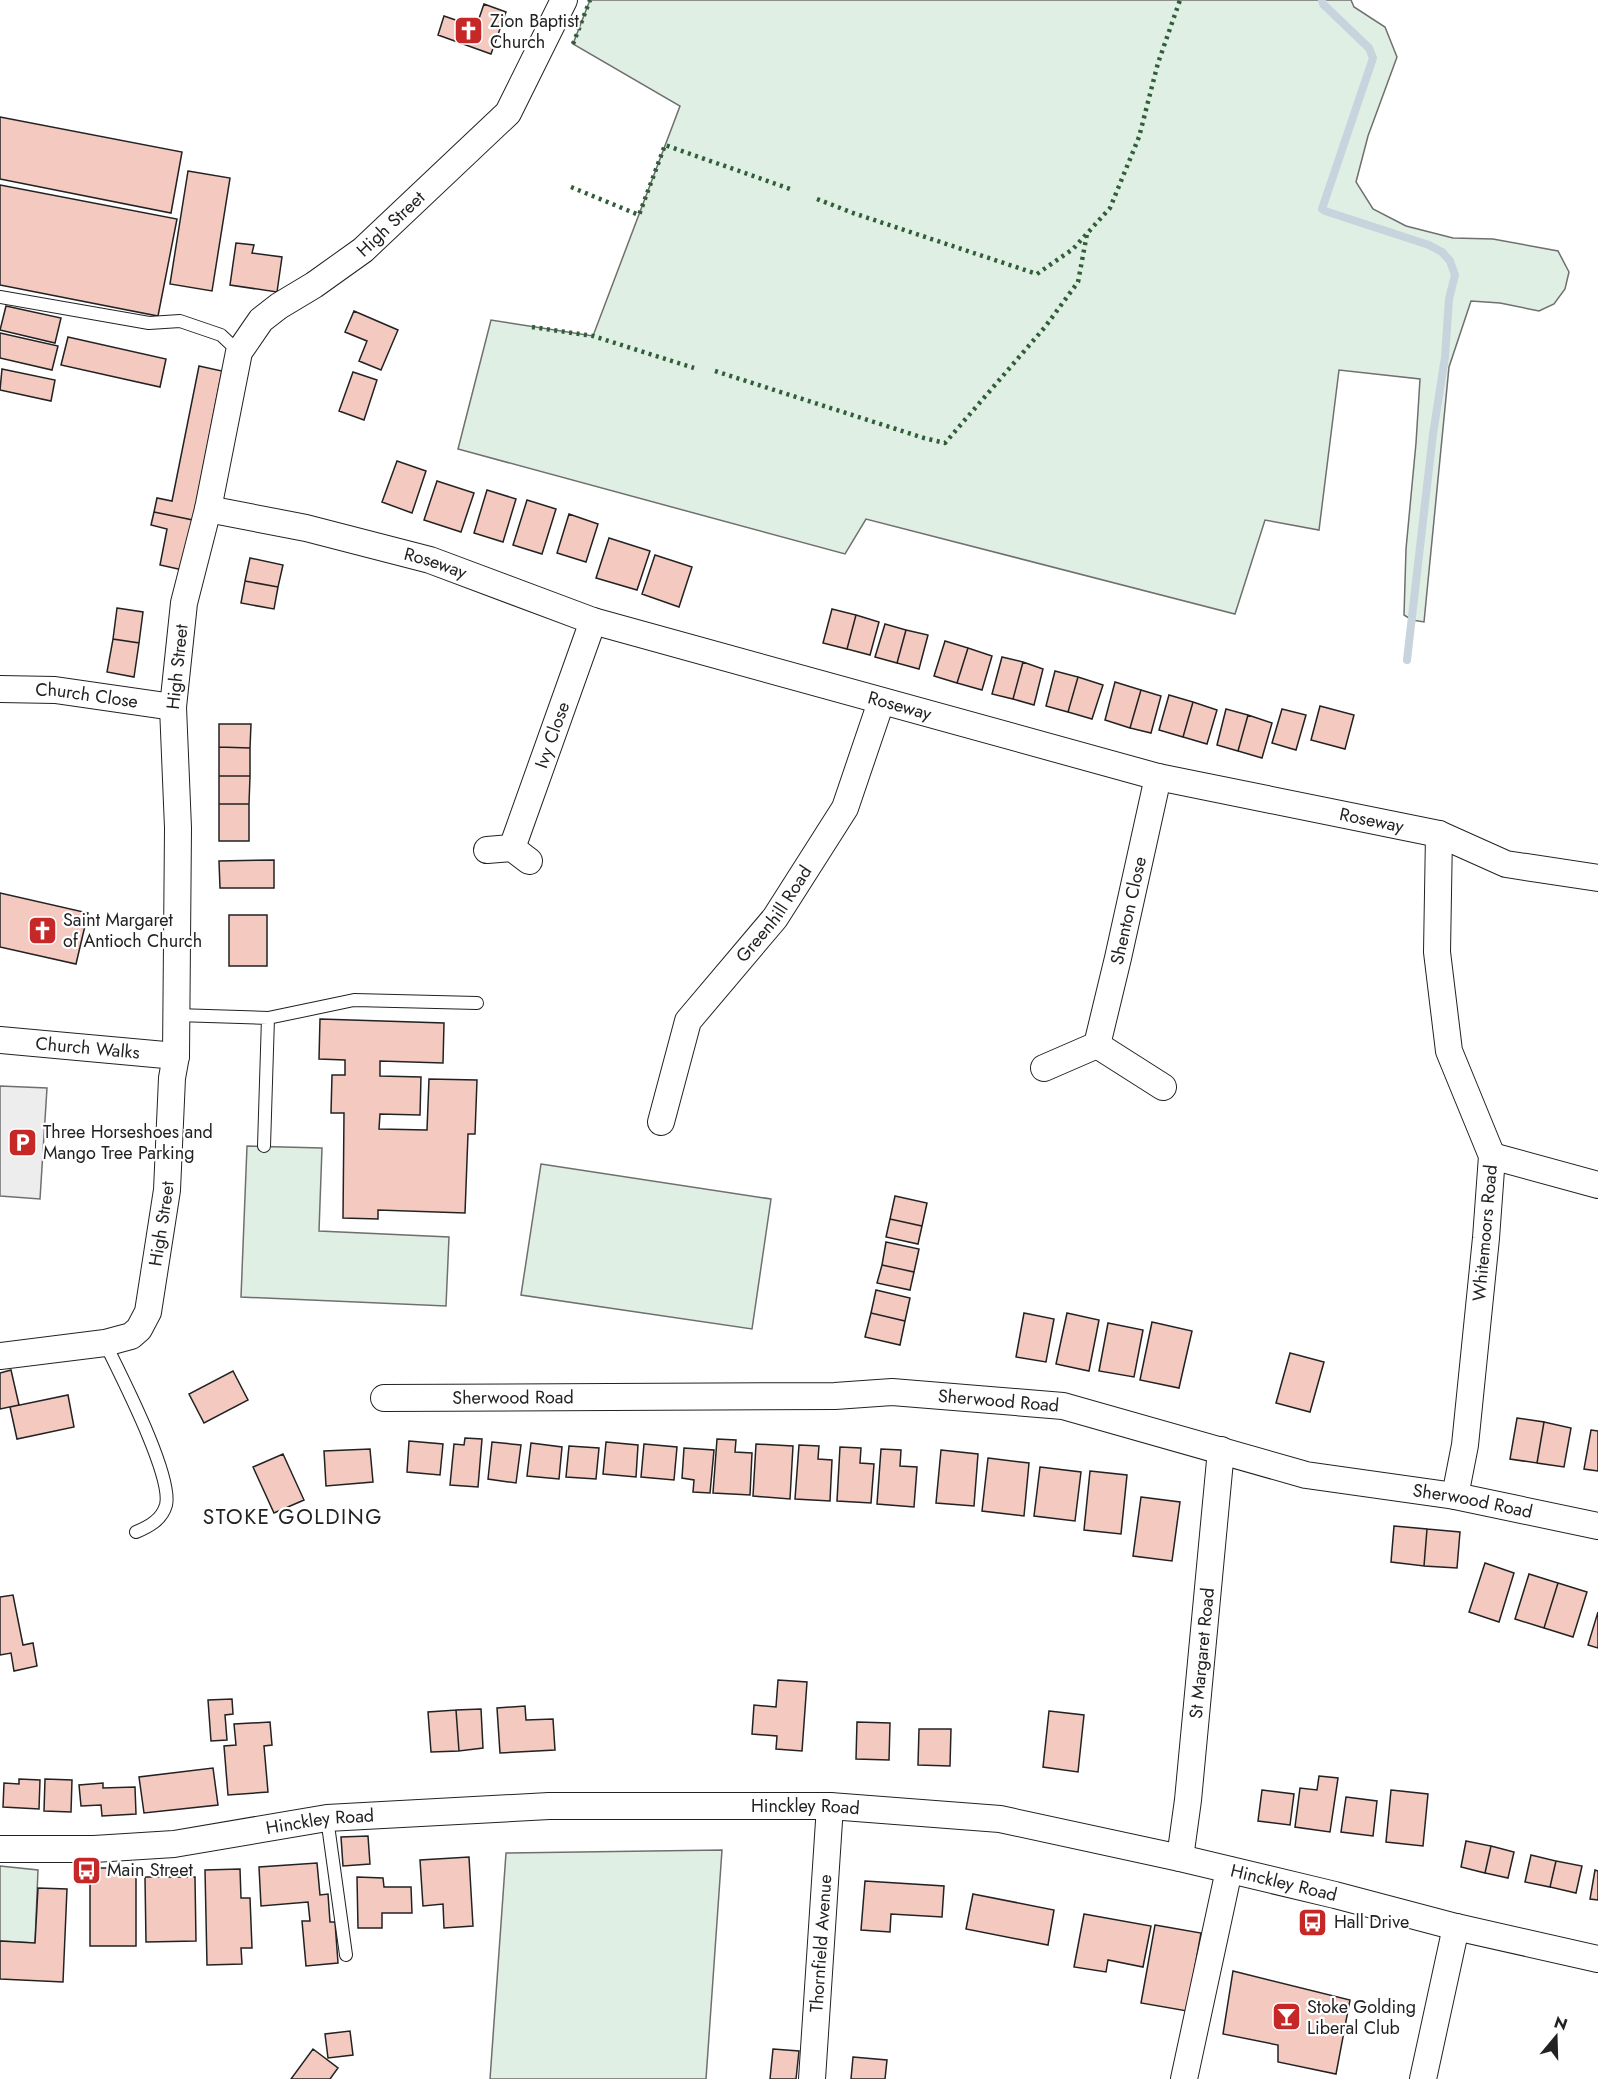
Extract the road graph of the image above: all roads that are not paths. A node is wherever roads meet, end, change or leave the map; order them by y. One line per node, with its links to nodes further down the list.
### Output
1 (564, 0): 3 (street, High Street)
2 (0, 297): 3 (lane)
3 (239, 352): 4 (street, High Street)
4 (208, 509): 5 (street, Roseway); 8 (street, High Street)
5 (593, 621): 7 (street, Roseway); 11 (street, Ivy Close)
6 (0, 688): 8 (street, Church Close)
7 (881, 702): 9 (street, Roseway); 21 (street, Greenhill Road)
8 (173, 707): 14 (street, High Street)
9 (1158, 777): 10 (street, Roseway); 17 (street, Shenton Close)
10 (1439, 834): 12 (street, Roseway); 23 (street, Whitemoors Road)
11 (487, 850)
12 (1598, 879)
13 (477, 1003): 15 (lane)
14 (176, 1015): 15 (lane); 18 (street, High Street)
15 (268, 1018): 22 (lane)
16 (0, 1040): 18 (street, Church Walks)
17 (1097, 1045): 19 (street); 20 (street)
18 (176, 1056): 25 (street, High Street)
19 (1044, 1068)
20 (1163, 1087)
21 (661, 1122)
22 (264, 1146)
23 (1492, 1156): 24 (street); 29 (street, Whitemoors Road)
24 (1598, 1185)
25 (105, 1342): 26 (street, High Street); 31 (lane)
26 (0, 1356)
27 (384, 1398): 28 (street, Sherwood Road)
28 (1221, 1450): 29 (street, Sherwood Road); 35 (street, St Margaret Road)
29 (1455, 1496): 30 (street, Sherwood Road)
30 (1598, 1526)
31 (136, 1532)
32 (830, 1806): 33 (street, Hinckley Road); 35 (street, Hinckley Road); 40 (street, Thornfield Avenue)
33 (327, 1818): 34 (street, Hinckley Road); 38 (lane)
34 (0, 1849)
35 (1180, 1858): 36 (street, Hinckley Road)
36 (1229, 1870): 37 (street, Hinckley Road); 41 (street)
37 (1456, 1928): 39 (street, Hinckley Road); 42 (street)
38 (346, 1955)
39 (1598, 1959)
40 (812, 2079)
41 (1184, 2079)
42 (1423, 2079)

